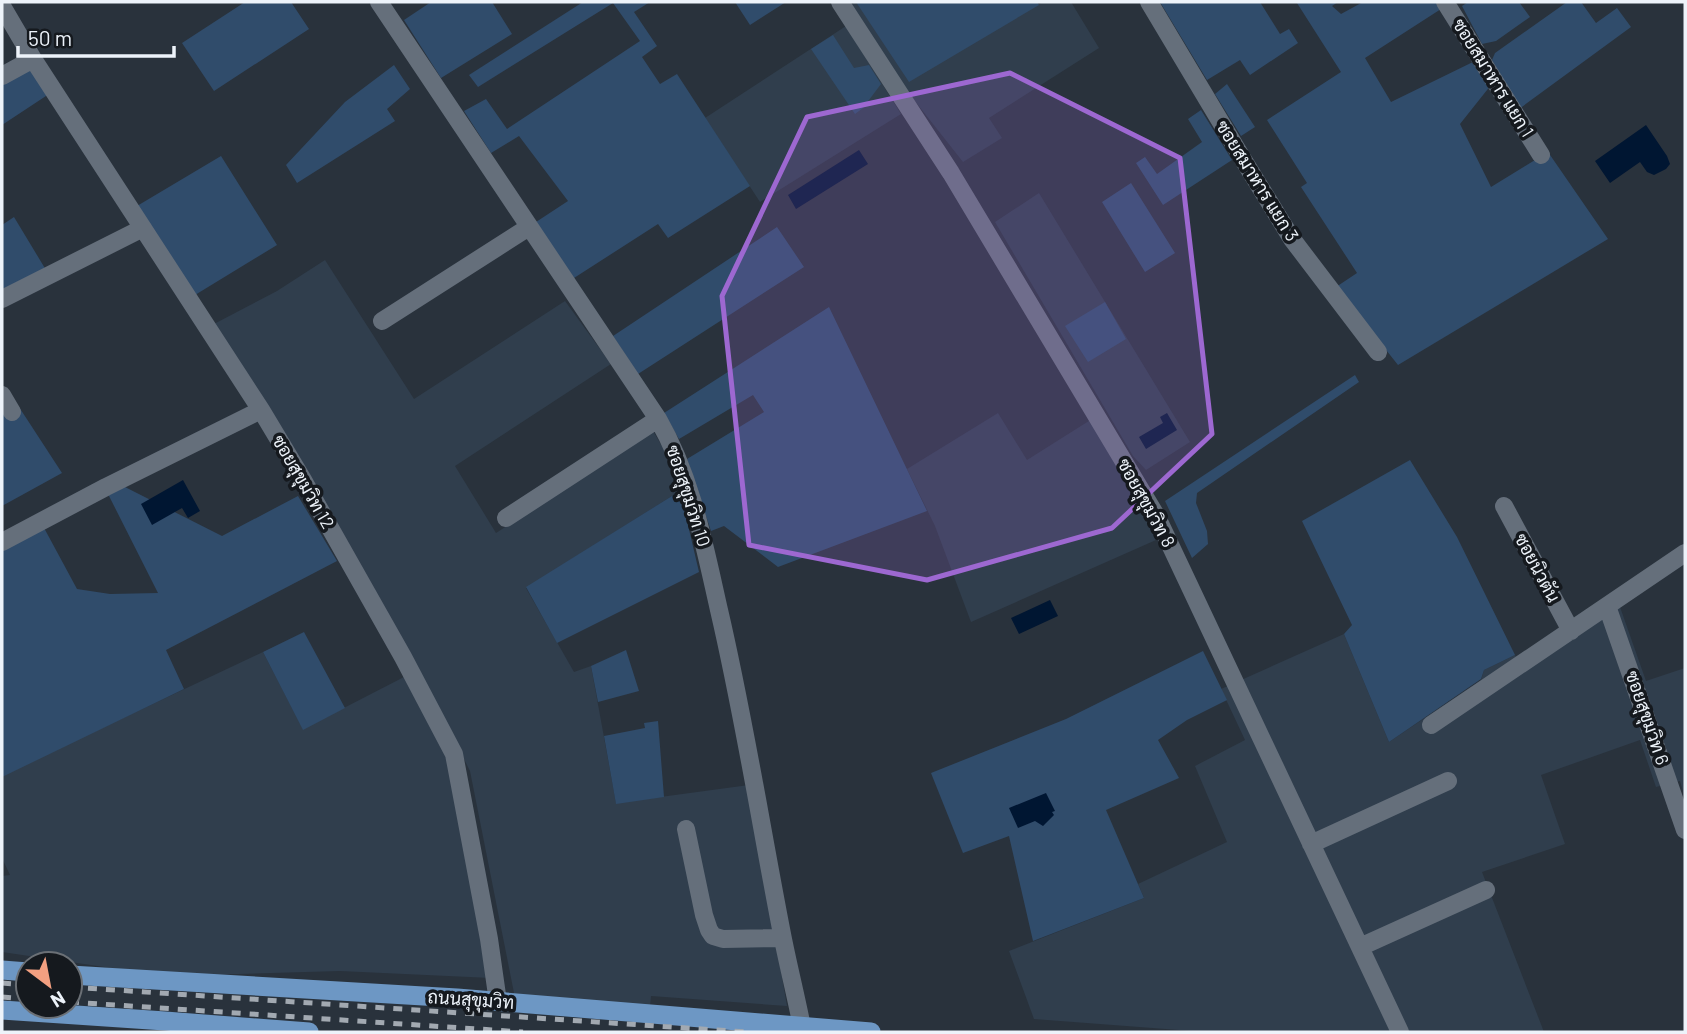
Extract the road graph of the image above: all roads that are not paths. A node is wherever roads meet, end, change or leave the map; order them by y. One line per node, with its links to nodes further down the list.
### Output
1 (379, 2): 9 (street, ซอยสุขุมวิท 10)
2 (840, 2): 28 (street, ซอยสุขุมวิท 8)
3 (1149, 2): 13 (street, ซอยสมาหาร แยก 3)
4 (1445, 2): 8 (street, ซอยสมาหาร แยก 1)
5 (2, 6): 6 (street, ซอยสุขุมวิท 12)
6 (33, 59): 7 (street); 10 (street, ซอยสุขุมวิท 12)
7 (2, 76)
8 (1541, 155)
9 (529, 227): 12 (street); 17 (street, ซอยสุขุมวิท 10)
10 (143, 228): 11 (street); 15 (street, ซอยสุขุมวิท 12)
11 (2, 299)
12 (382, 321)
13 (1378, 352)
14 (2, 396): 16 (street)
15 (261, 410): 20 (street); 33 (street, ซอยสุขุมวิท 12)
16 (12, 412)
17 (658, 419): 19 (street); 30 (street, ซอยสุขุมวิท 10)
18 (1504, 506): 23 (street, ซอยนิวตัน)
19 (506, 518)
20 (2, 542)
21 (1685, 553): 22 (street)
22 (1607, 606): 23 (street); 27 (street, ซอยสุขุมวิท 6)
23 (1571, 631): 24 (street)
24 (1431, 725)
25 (1448, 781): 28 (street)
26 (686, 829): 30 (street)
27 (1685, 830)
28 (1311, 844): 31 (street, ซอยสุขุมวิท 8)
29 (1486, 890): 31 (street)
30 (782, 937): 35 (street, ซอยสุขุมวิท 10)
31 (1360, 947): 39 (street, ซอยสุขุมวิท 8)
32 (84, 976): 33 (main road, ถนนสุขุมวิท)
33 (498, 1002): 35 (main road, ถนนสุขุมวิท)
34 (2, 1010): 36 (main road)
35 (802, 1027): 38 (main road, ถนนสุขุมวิท)
36 (234, 1030): 37 (main road)
37 (309, 1032)
38 (871, 1032)
39 (1400, 1032)

